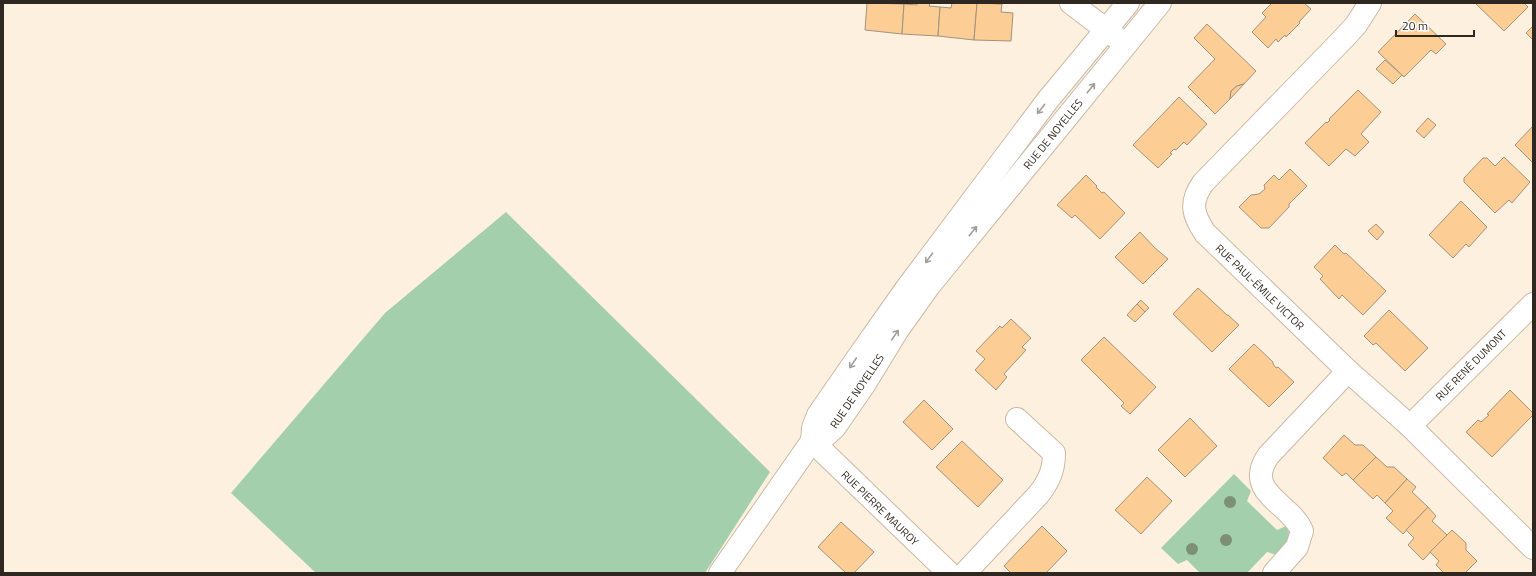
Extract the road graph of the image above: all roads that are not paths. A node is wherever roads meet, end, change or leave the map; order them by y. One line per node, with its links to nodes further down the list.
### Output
1 (1071, 3): 5 (street)
2 (1128, 3): 5 (street, RUE DE NOYELLES)
3 (1160, 3): 6 (street, RUE DE NOYELLES)
4 (1370, 3): 8 (street, RUE PAUL-ÉMILE VICTOR)
5 (1106, 30): 6 (street); 11 (street, RUE DE NOYELLES, one-way to 11)
6 (1125, 44): 11 (street, RUE DE NOYELLES, one-way to 6)
7 (1533, 304): 10 (street, RUE RENÉ DUMONT)
8 (1348, 371): 10 (street, RUE PAUL-ÉMILE VICTOR); 16 (street)
9 (1017, 419): 15 (street)
10 (1410, 426): 12 (street, RUE PAUL-ÉMILE VICTOR)
11 (812, 441): 13 (street); 14 (street, RUE PIERRE MAUROY)
12 (1533, 548)
13 (720, 573)
14 (949, 573)
15 (965, 573)
16 (1274, 573)

